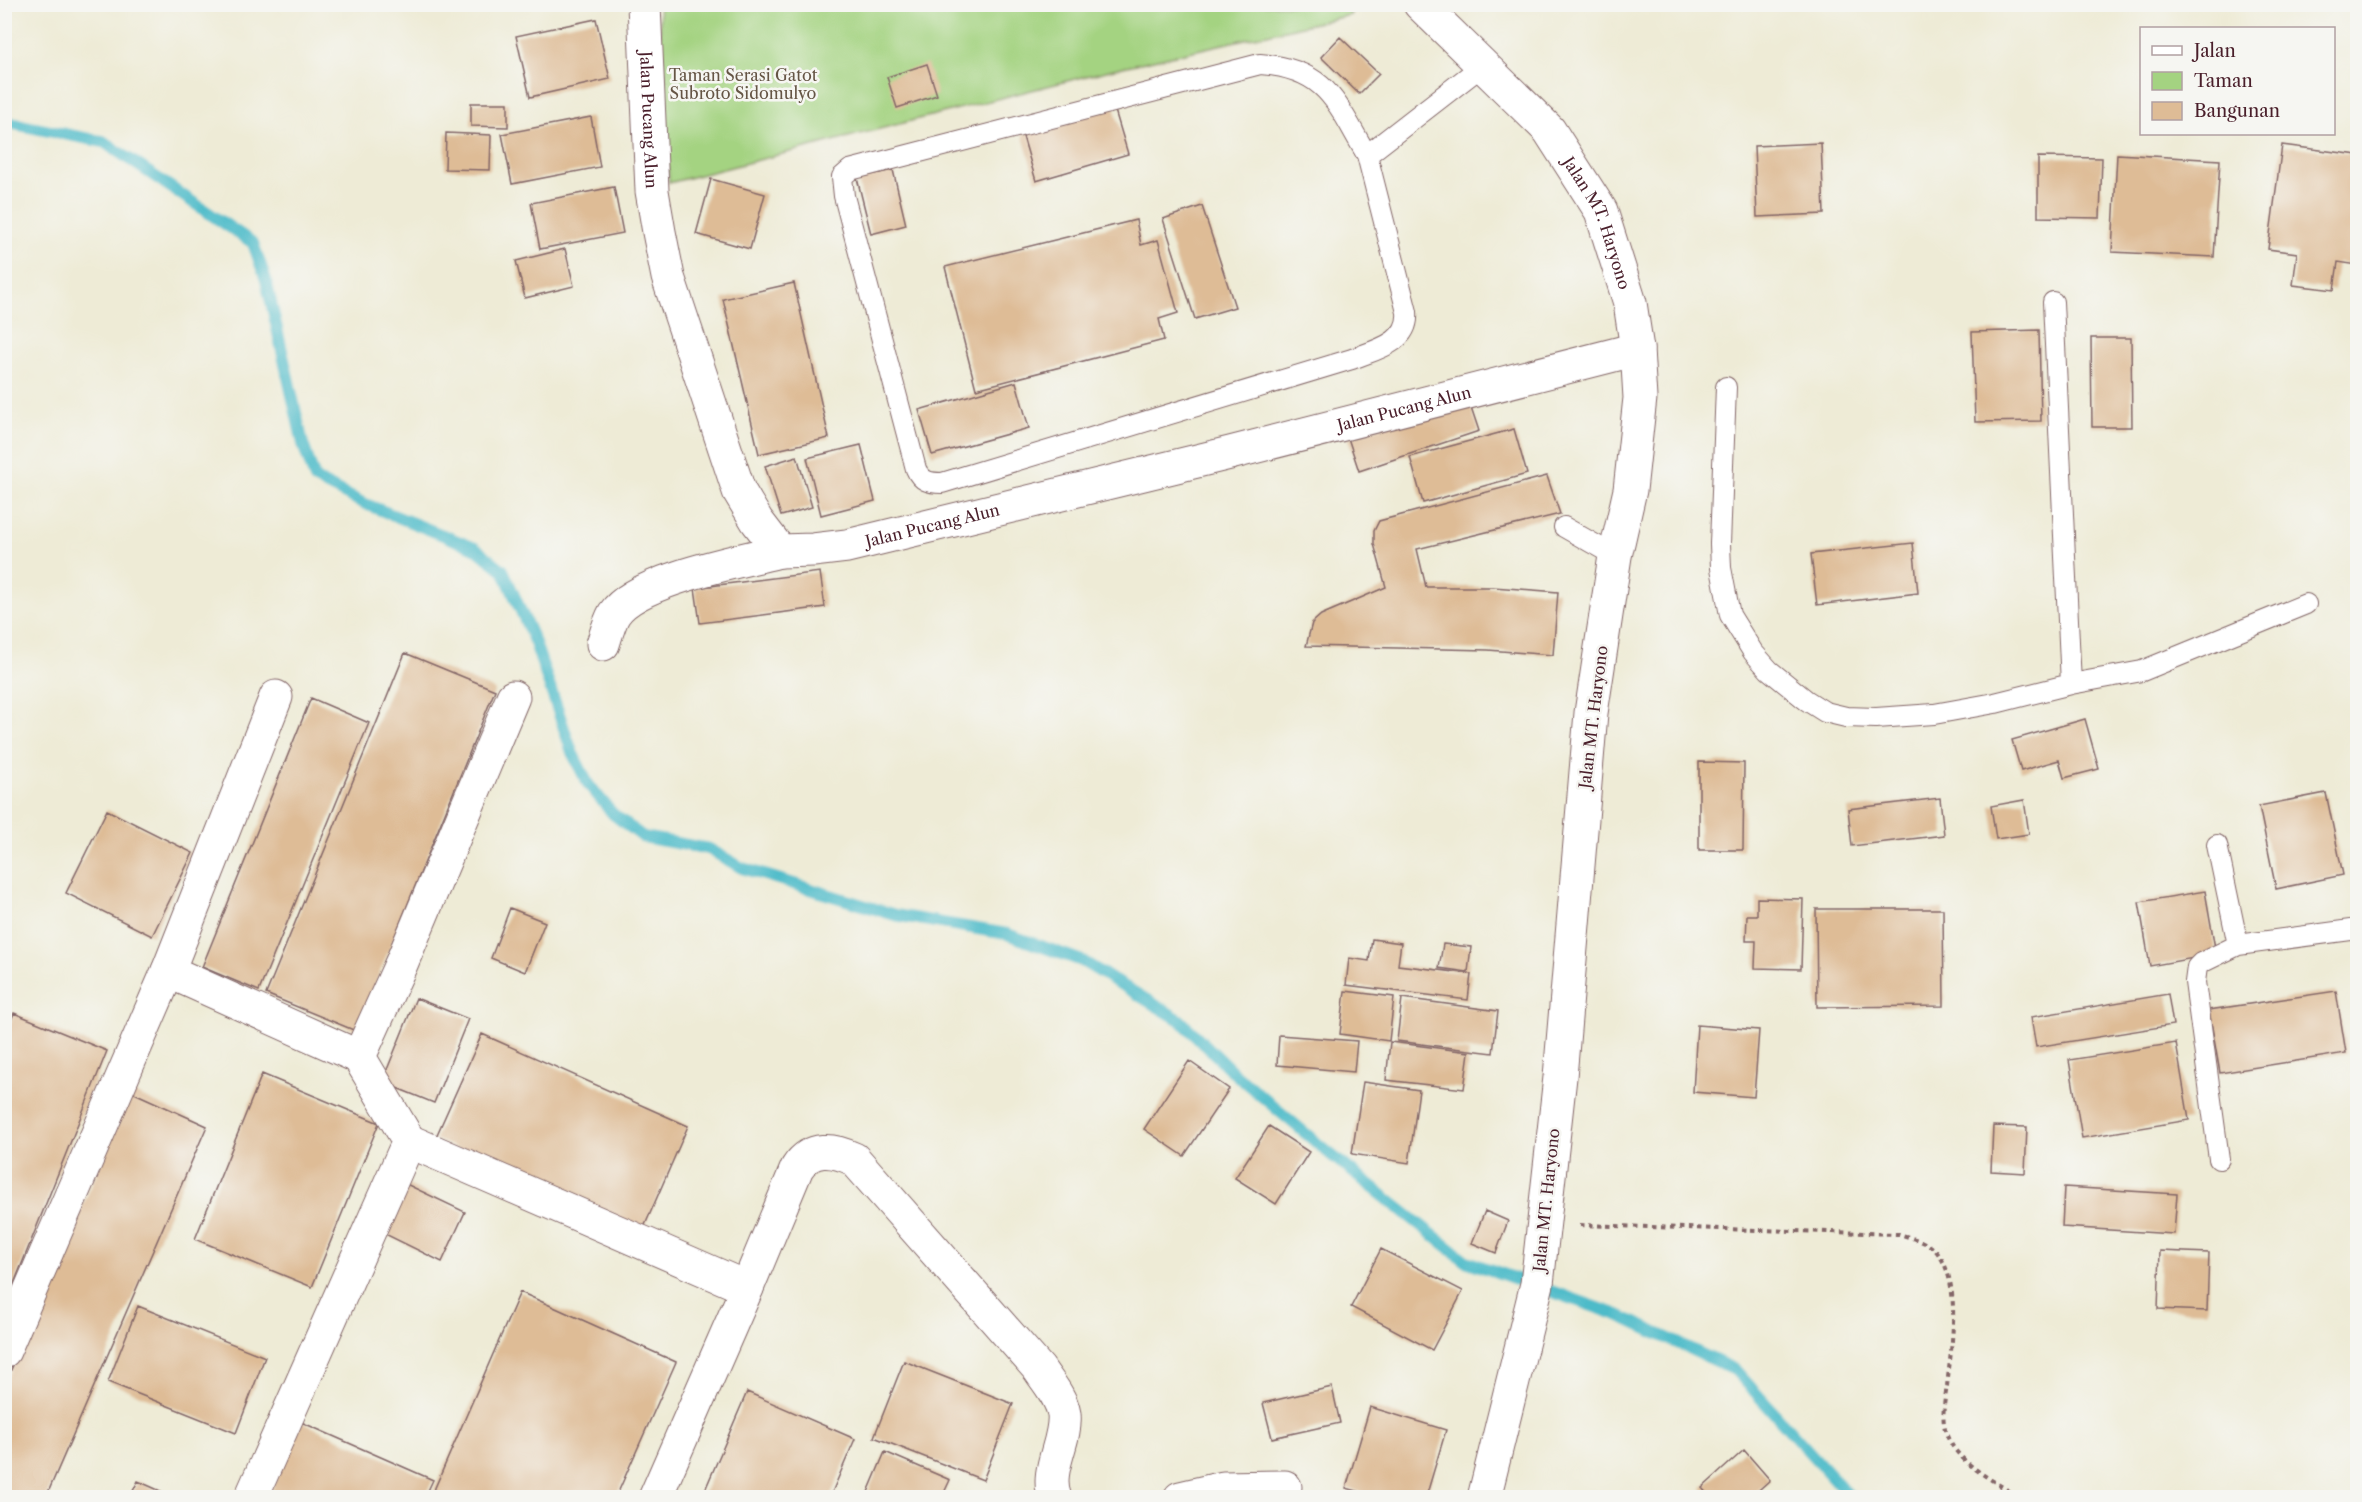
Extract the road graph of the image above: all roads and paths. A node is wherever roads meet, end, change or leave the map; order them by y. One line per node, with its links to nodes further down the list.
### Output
1 (644, 4): 9 (street, Jalan Pucang Alun)
2 (1420, 4): 3 (street, Jalan MT. Haryono)
3 (1483, 65): 4 (lane); 6 (street, Jalan MT. Haryono)
4 (1367, 155): 4 (lane)
5 (2053, 302): 13 (lane)
6 (1637, 349): 9 (street, Jalan Pucang Alun); 10 (street, Jalan MT. Haryono)
7 (1726, 387): 13 (lane)
8 (1564, 527): 10 (lane)
9 (780, 551): 12 (street)
10 (1615, 556): 23 (street, Jalan MT. Haryono)
11 (2306, 604): 13 (lane)
12 (603, 644)
13 (2071, 684)
14 (276, 697): 19 (street)
15 (513, 697): 20 (street)
16 (2217, 845): 18 (lane)
17 (2358, 929): 18 (lane)
18 (2238, 945): 22 (lane)
19 (168, 971): 20 (street); 25 (street)
20 (359, 1057): 21 (street)
21 (409, 1141): 24 (street); 28 (street)
22 (2219, 1159)
23 (1544, 1224): 31 (street, Jalan MT. Haryono); 32 (path)
24 (747, 1288): 27 (street); 29 (street)
25 (4, 1351)
26 (1285, 1487): 30 (street)
27 (1051, 1496)
28 (251, 1497)
29 (655, 1497)
30 (1180, 1497)
31 (1484, 1497)
32 (2020, 1497)

